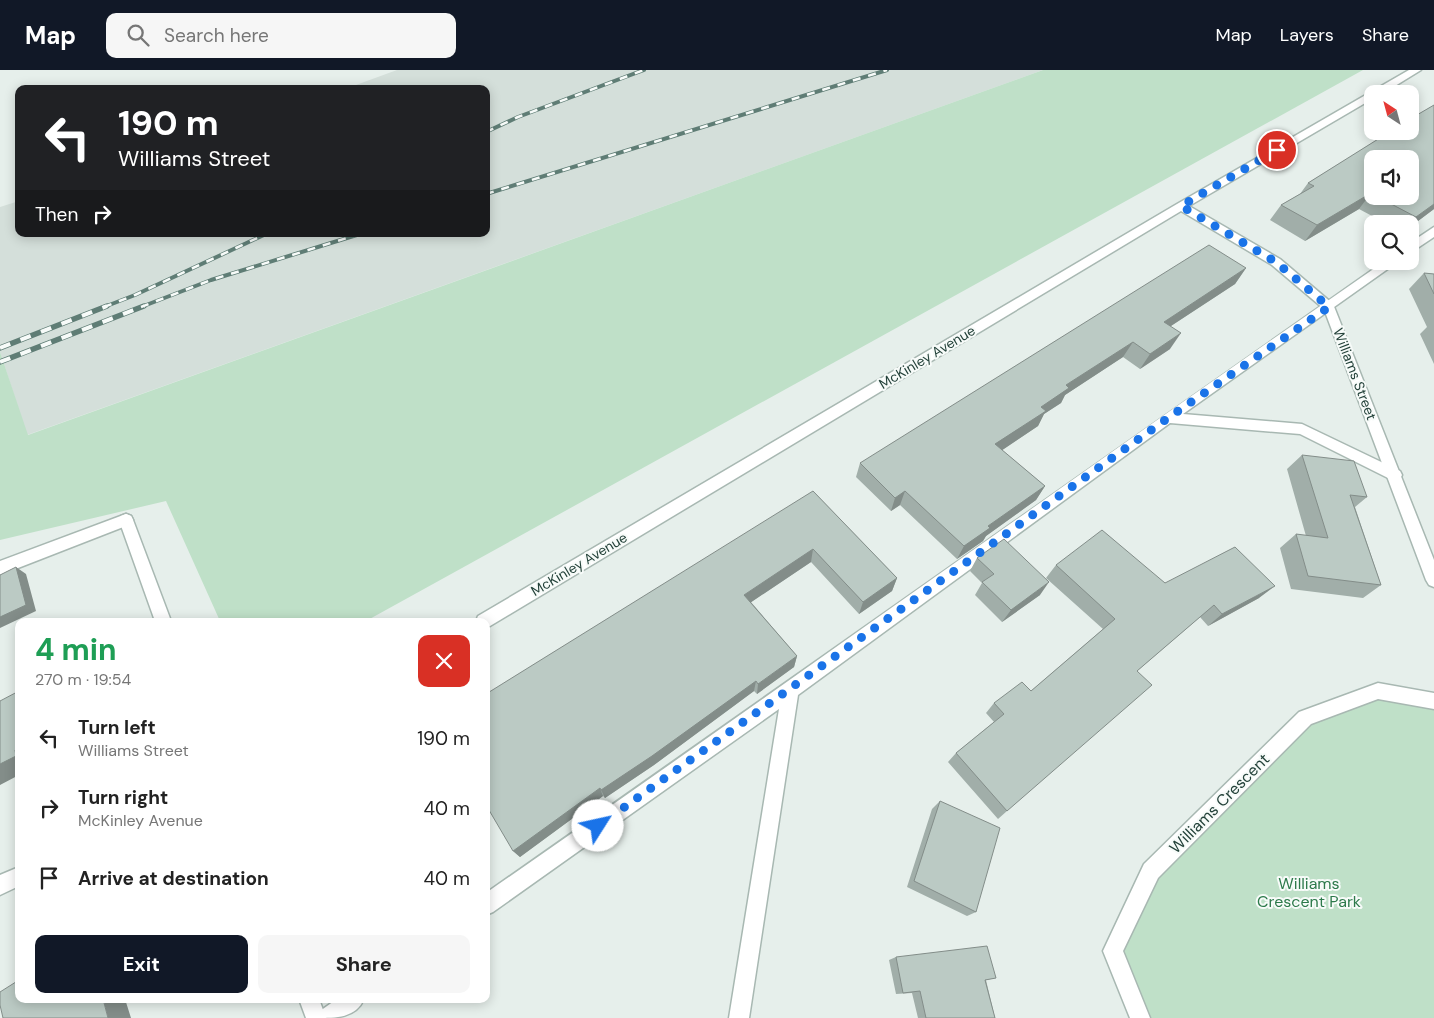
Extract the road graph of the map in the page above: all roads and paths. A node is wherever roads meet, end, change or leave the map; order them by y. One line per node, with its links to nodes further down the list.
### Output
1 (1416, 70): 2 (street, McKinley Avenue)
2 (1390, 85)
3 (1364, 100): 4 (street, McKinley Avenue)
4 (1181, 206): 8 (street, Williams Street); 14 (street, McKinley Avenue)
5 (1434, 232): 6 (street)
6 (1419, 243)
7 (1380, 270): 8 (street)
8 (1329, 307): 9 (street); 10 (street, Williams Street)
9 (1168, 418): 10 (street); 15 (street)
10 (1395, 475): 12 (street, Williams Street)
11 (0, 568): 13 (street)
12 (1434, 580)
13 (162, 618)
14 (489, 618)
15 (790, 691): 19 (street); 24 (street)
16 (1434, 701): 25 (street, Williams Crescent)
17 (15, 878): 18 (street)
18 (0, 885)
19 (490, 902)
20 (310, 1003): 22 (street)
21 (348, 1003): 23 (street)
22 (316, 1018)
23 (327, 1018)
24 (739, 1018)
25 (1140, 1018)

